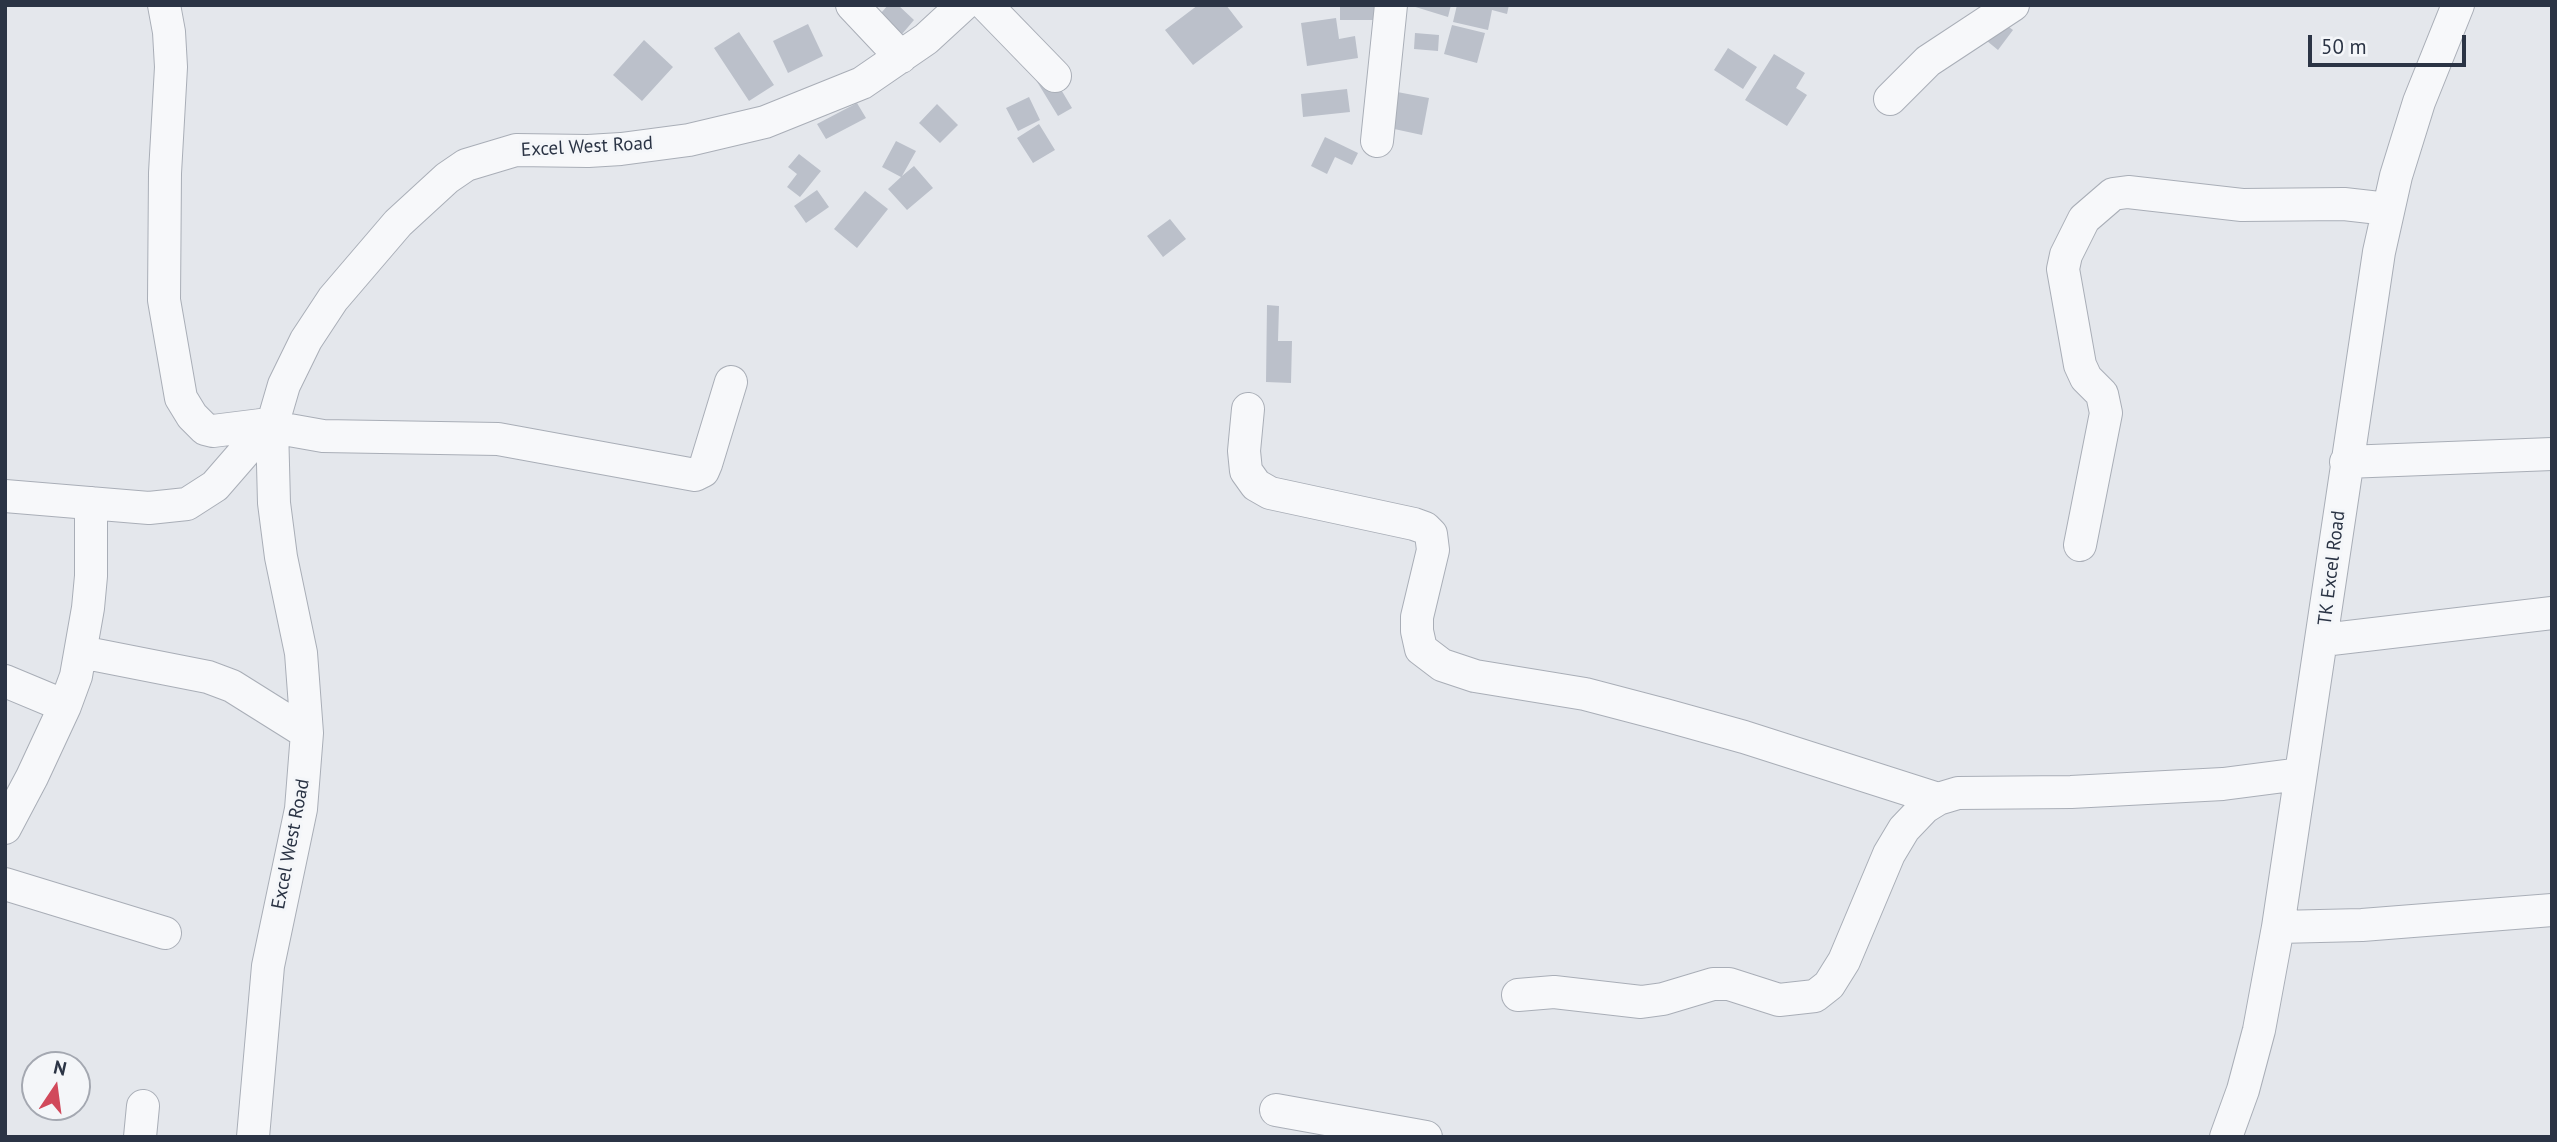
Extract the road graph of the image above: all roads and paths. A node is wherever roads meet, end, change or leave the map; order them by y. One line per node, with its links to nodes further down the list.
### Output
1 (164, 5): 15 (street)
2 (852, 5): 8 (street)
3 (963, 5): 8 (street, Excel West Road)
4 (986, 5): 9 (street)
5 (1391, 5): 11 (street)
6 (2013, 5): 10 (street)
7 (2458, 5): 12 (street, TK Excel Road)
8 (901, 57): 15 (street, Excel West Road)
9 (1055, 76)
10 (1890, 99)
11 (1377, 141)
12 (2388, 209): 17 (street, TK Excel Road); 20 (street)
13 (731, 382): 15 (street)
14 (1248, 409): 28 (street)
15 (267, 425): 19 (street); 26 (street, Excel West Road)
16 (2552, 454): 17 (street)
17 (2346, 462): 22 (street, TK Excel Road)
18 (5, 496): 19 (street)
19 (91, 503): 23 (street)
20 (2080, 545)
21 (2552, 613): 22 (street)
22 (2323, 640): 27 (street, TK Excel Road)
23 (81, 652): 25 (street); 26 (street)
24 (5, 681): 25 (street)
25 (65, 706): 29 (street)
26 (307, 733): 38 (street, Excel West Road)
27 (2300, 774): 28 (street); 32 (street, TK Excel Road)
28 (1938, 799): 34 (street)
29 (5, 828)
30 (5, 884): 33 (street)
31 (2552, 910): 32 (street)
32 (2278, 927): 40 (street, TK Excel Road)
33 (165, 933)
34 (1518, 995)
35 (143, 1105): 37 (street)
36 (1276, 1110): 39 (street)
37 (140, 1137)
38 (253, 1137)
39 (1426, 1137)
40 (2226, 1137)

